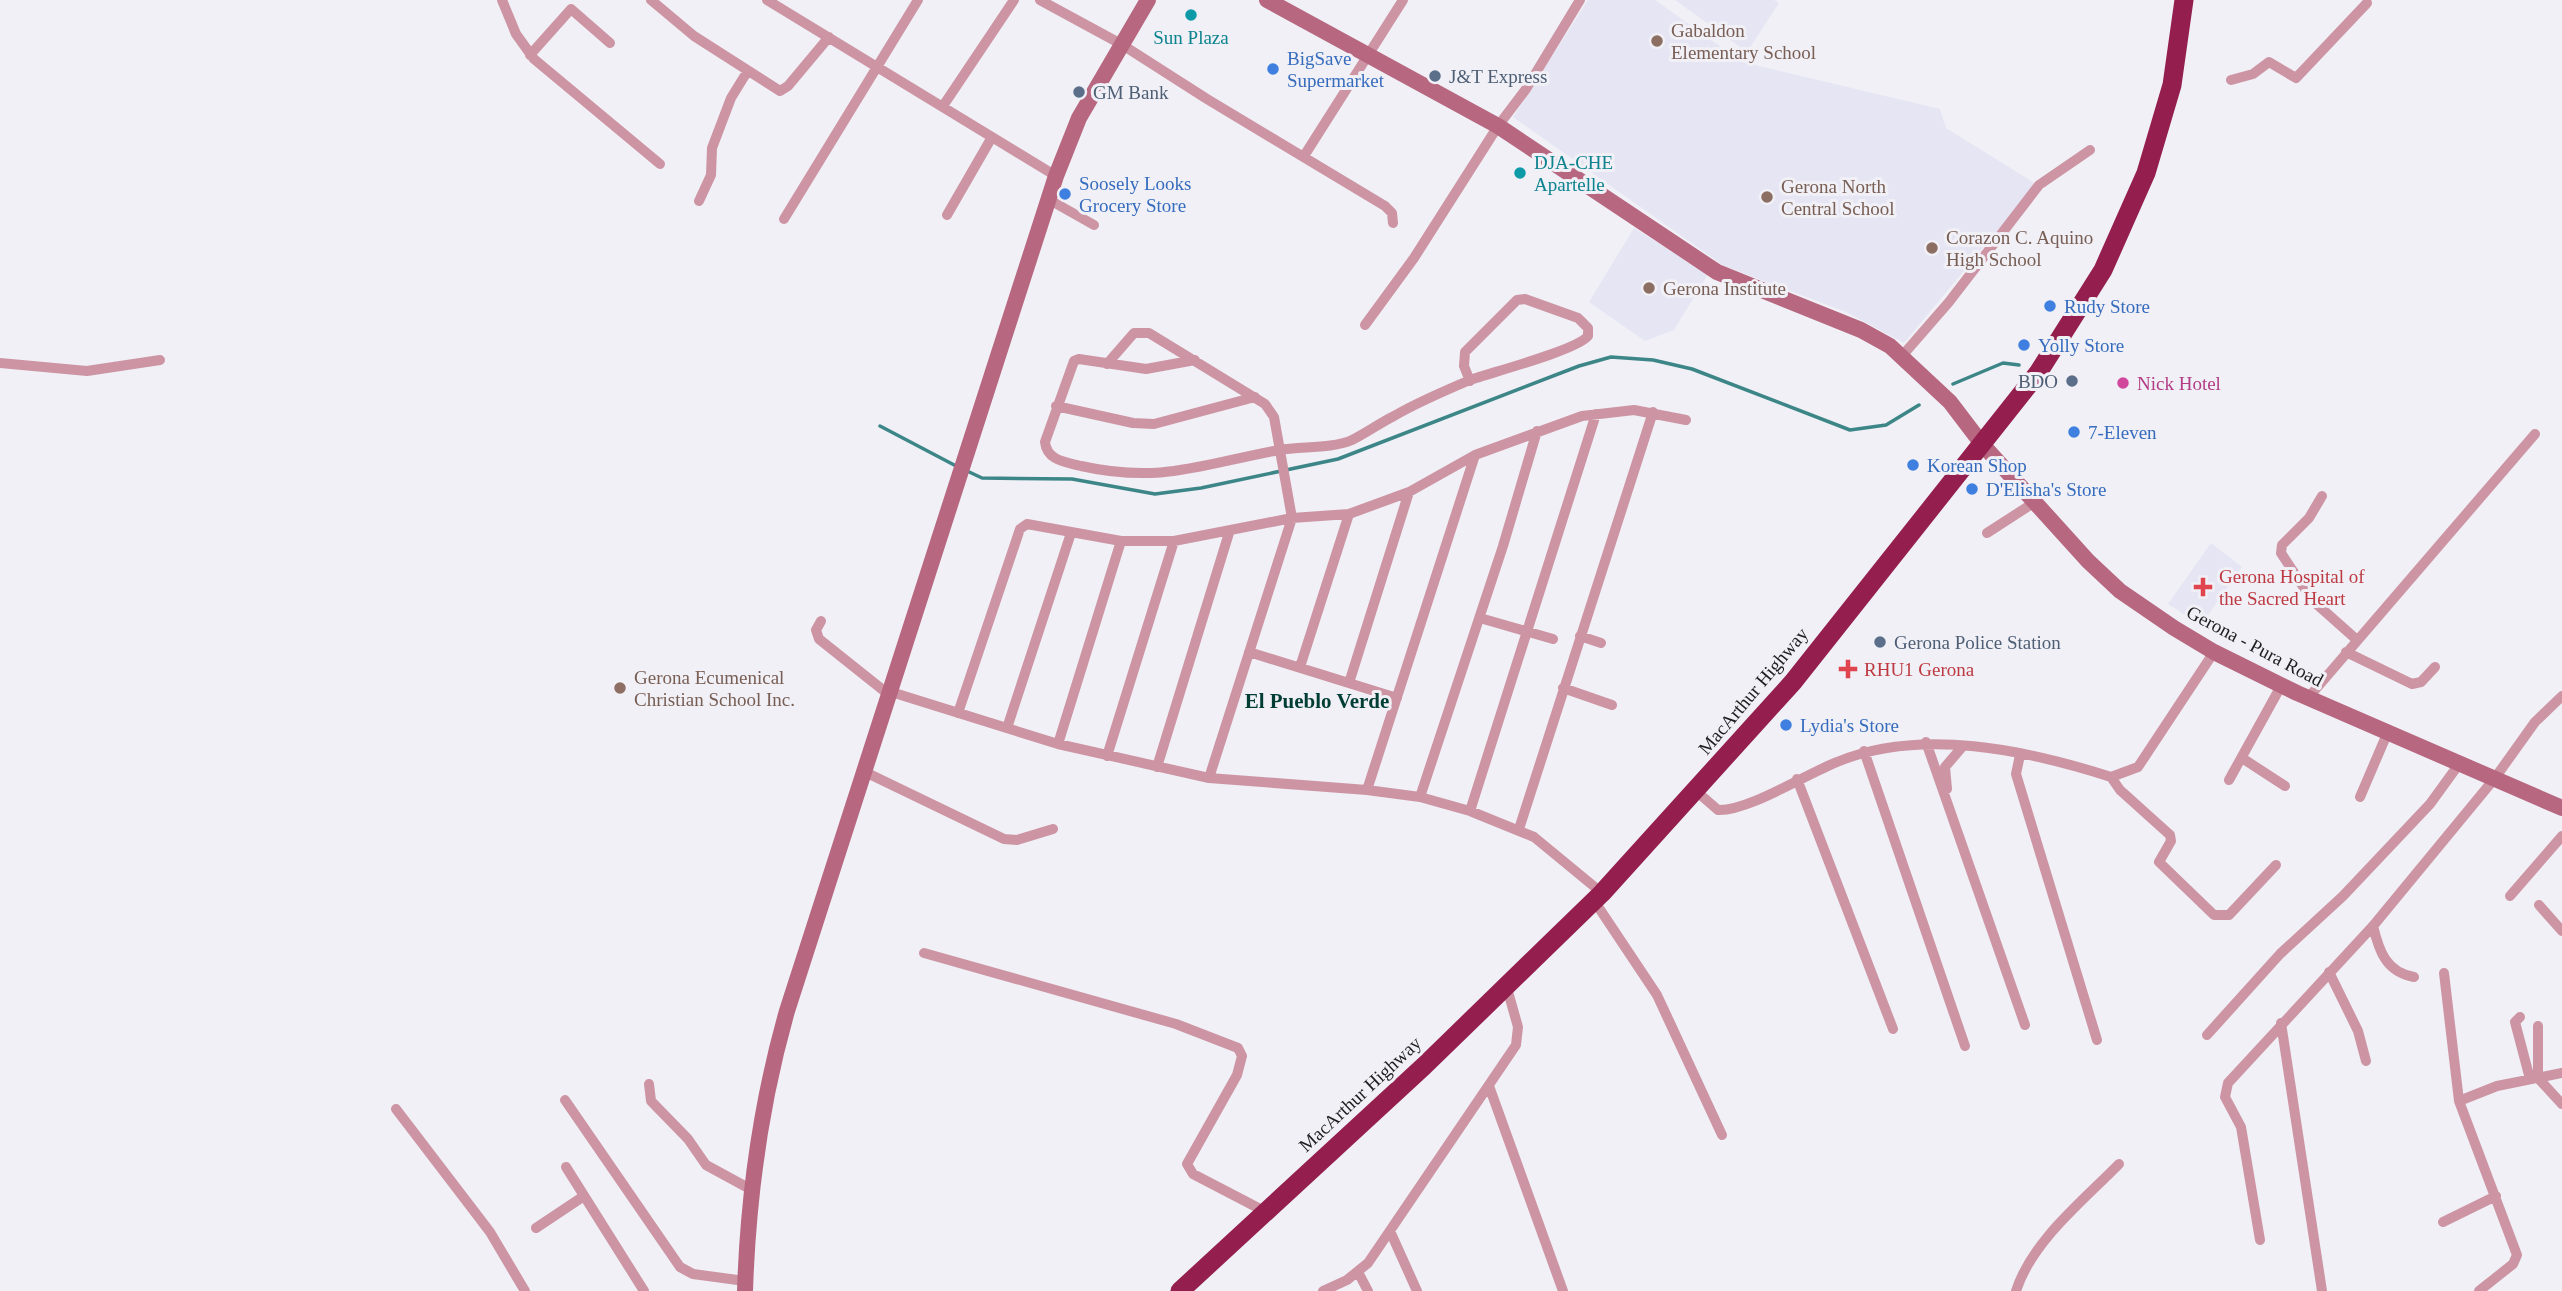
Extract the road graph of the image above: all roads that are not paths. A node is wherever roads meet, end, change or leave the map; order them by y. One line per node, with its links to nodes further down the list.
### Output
1 (502, 0): 16 (street)
2 (651, 0): 19 (street)
3 (768, 0): 13 (street)
4 (918, 0): 18 (street)
5 (1014, 0): 21 (street)
6 (1040, 0): 15 (street)
7 (1147, 0): 15 (main road)
8 (1267, 0): 17 (main road, Gerona - Pura Road)
9 (1404, 0): 17 (street)
10 (1580, 0): 22 (street)
11 (2184, 0): 48 (highway, MacArthur Highway)
12 (2367, 3): 20 (street)
13 (829, 37): 18 (street); 19 (street)
14 (610, 43): 16 (street)
15 (1121, 44): 25 (street); 27 (main road)
16 (530, 55): 26 (street)
17 (1368, 55): 22 (main road, Gerona - Pura Road); 25 (street)
18 (877, 66): 21 (street); 31 (street)
19 (747, 72): 29 (street)
20 (2231, 80)
21 (943, 106): 23 (street)
22 (1498, 126): 34 (street); 35 (main road, Gerona - Pura Road)
23 (992, 137): 27 (street); 30 (street)
24 (2090, 150): 35 (street)
25 (1304, 156): 32 (street)
26 (660, 164)
27 (1056, 176): 28 (main road)
28 (1048, 200): 33 (street); 76 (main road)
29 (699, 201)
30 (947, 215)
31 (784, 219)
32 (1393, 223)
33 (1094, 225)
34 (1365, 325)
35 (1902, 356): 48 (main road, Gerona - Pura Road)
36 (160, 360): 38 (street)
37 (1195, 360): 39 (street); 39 (street); 41 (street)
38 (0, 363)
39 (1107, 364): 42 (street)
40 (1470, 381): 40 (street); 49 (street)
41 (1255, 397): 42 (street); 49 (street)
42 (1056, 406): 49 (street)
43 (1653, 412): 44 (street); 45 (street); 64 (street)
44 (1596, 414): 46 (street); 63 (street)
45 (1686, 419)
46 (1537, 431): 50 (street); 61 (street)
47 (2535, 434): 66 (street)
48 (1982, 444): 53 (main road, Gerona - Pura Road); 101 (highway, MacArthur Highway)
49 (1281, 454): 55 (street)
50 (1475, 455): 51 (street); 78 (street)
51 (1409, 492): 54 (street); 73 (street)
52 (2322, 496): 66 (street)
53 (2035, 502): 58 (street); 69 (main road, Gerona - Pura Road)
54 (1349, 514): 55 (street); 71 (street)
55 (1292, 518): 57 (street); 68 (street)
56 (1071, 533): 59 (street); 81 (street); 82 (street)
57 (1229, 533): 60 (street); 92 (street)
58 (1987, 533)
59 (1121, 541): 60 (street); 85 (street)
60 (1174, 541): 89 (street)
61 (1480, 618): 63 (street); 102 (street)
62 (821, 621): 76 (street)
63 (1528, 631): 65 (street); 106 (street)
64 (1580, 636): 67 (street); 75 (street)
65 (1553, 639)
66 (2357, 640): 70 (street)
67 (1601, 643)
68 (1250, 652): 71 (street); 95 (street)
69 (2214, 652): 74 (main road, Gerona - Pura Road); 94 (street)
70 (2346, 652): 72 (street); 79 (street)
71 (1300, 667): 73 (street)
72 (2435, 667)
73 (1349, 683): 78 (street)
74 (2281, 686): 79 (main road, Gerona - Pura Road); 90 (street)
75 (1563, 688): 80 (street); 108 (street)
76 (888, 693): 81 (street); 93 (main road)
77 (2562, 696): 96 (street)
78 (1397, 698): 100 (street)
79 (2308, 698): 83 (main road, Gerona - Pura Road)
80 (1612, 705)
81 (958, 713): 82 (street)
82 (1007, 729): 85 (street)
83 (2387, 734): 91 (main road, Gerona - Pura Road); 103 (street)
84 (1926, 742): 86 (street); 87 (street); 104 (street)
85 (1058, 744): 89 (street)
86 (1963, 746): 88 (street); 104 (street)
87 (1864, 751): 97 (street); 128 (street)
88 (2020, 754): 94 (street); 127 (street)
89 (1107, 757): 92 (street)
90 (2242, 758): 98 (street); 99 (street)
91 (2459, 764): 96 (main road, Gerona - Pura Road); 126 (street)
92 (1157, 766): 95 (street)
93 (863, 771): 107 (street); 141 (main road)
94 (2111, 777): 110 (street)
95 (1209, 778): 100 (street)
96 (2496, 778): 105 (main road, Gerona - Pura Road); 114 (street)
97 (1797, 779): 101 (street); 125 (street)
98 (2230, 780)
99 (2285, 786)
100 (1367, 790): 102 (street)
101 (1696, 791): 112 (highway, MacArthur Highway)
102 (1420, 797): 106 (street)
103 (2360, 797)
104 (1948, 800): 123 (street)
105 (2562, 808)
106 (1470, 811): 108 (street)
107 (1052, 829)
108 (1519, 829): 112 (street)
109 (2562, 836): 111 (street)
110 (2276, 865)
111 (2510, 896)
112 (1599, 898): 120 (highway, MacArthur Highway); 138 (street)
113 (2539, 905): 115 (street)
114 (2373, 926): 117 (street); 119 (street)
115 (2562, 931)
116 (924, 953): 144 (street)
117 (2329, 972): 122 (street); 129 (street)
118 (2444, 973): 135 (street)
119 (2414, 977)
120 (1507, 988): 133 (street); 144 (highway, MacArthur Highway)
121 (2520, 1017): 131 (street)
122 (2281, 1023): 148 (street); 159 (street)
123 (2025, 1025)
124 (2538, 1026): 131 (street)
125 (1893, 1030)
126 (2207, 1035)
127 (2097, 1040)
128 (1965, 1046)
129 (2365, 1062)
130 (2562, 1073): 131 (street)
131 (2534, 1079): 135 (street); 136 (street)
132 (649, 1084): 141 (street)
133 (1489, 1086): 147 (street); 157 (street)
134 (565, 1100): 150 (street)
135 (2459, 1101): 143 (street)
136 (2562, 1104)
137 (396, 1109): 151 (street)
138 (1722, 1135)
139 (2119, 1164): 158 (street)
140 (566, 1167): 142 (street)
141 (752, 1190): 150 (main road)
142 (584, 1196): 146 (street); 152 (street)
143 (2496, 1196): 145 (street); 160 (street)
144 (1266, 1212): 153 (highway, MacArthur Highway)
145 (2443, 1222)
146 (536, 1228)
147 (1390, 1231): 149 (street); 156 (street)
148 (2260, 1240)
149 (1358, 1272): 154 (street); 155 (street)
150 (745, 1286)
151 (525, 1291)
152 (644, 1291)
153 (1180, 1291)
154 (1323, 1291)
155 (1368, 1291)
156 (1417, 1291)
157 (1563, 1291)
158 (2016, 1291)
159 (2322, 1291)
160 (2479, 1291)

